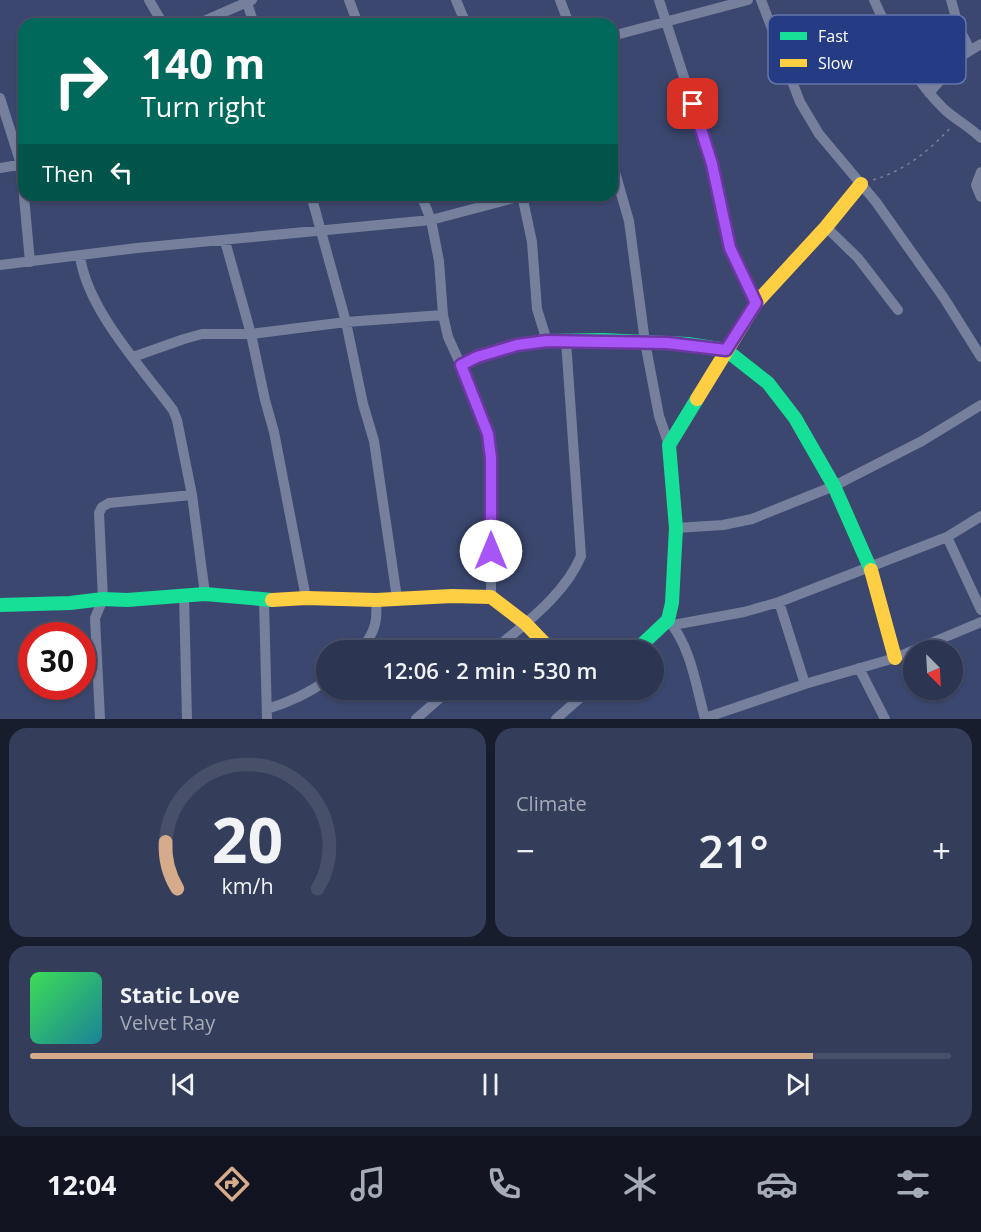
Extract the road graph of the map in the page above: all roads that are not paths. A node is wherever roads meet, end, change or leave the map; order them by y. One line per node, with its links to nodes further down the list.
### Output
1 (149, 0): 13 (street)
2 (349, 0): 16 (street)
3 (456, 0): 17 (street)
4 (560, 0): 18 (street)
5 (659, 0): 20 (street)
6 (748, 0): 20 (street)
7 (761, 0): 19 (street)
8 (874, 0): 11 (street)
9 (951, 0): 12 (street)
10 (248, 1): 14 (street); 15 (street)
11 (881, 15)
12 (955, 15)
13 (160, 18)
14 (210, 18)
15 (253, 18)
16 (355, 18)
17 (464, 18)
18 (567, 18)
19 (768, 18)
20 (667, 23): 21 (street); 51 (street)
21 (618, 35)
22 (966, 42): 24 (street)
23 (981, 44): 24 (street)
24 (970, 50): 25 (street)
25 (966, 54)
26 (793, 84): 37 (street)
27 (923, 84): 29 (street)
28 (938, 84): 29 (street)
29 (929, 93): 31 (street)
30 (0, 98): 32 (street)
31 (981, 138)
32 (18, 152)
33 (18, 165): 34 (street)
34 (0, 168)
35 (981, 172): 38 (street)
36 (618, 183): 58 (street)
37 (861, 184): 45 (street); 61 (street)
38 (981, 196)
39 (25, 201): 49 (street)
40 (313, 201): 46 (street)
41 (423, 201): 44 (street)
42 (503, 201): 44 (street)
43 (523, 201): 56 (street)
44 (430, 220): 46 (street); 53 (street)
45 (826, 227): 51 (street); 52 (street)
46 (322, 231): 47 (street); 54 (street)
47 (225, 241): 48 (street); 55 (street)
48 (80, 256): 49 (street); 60 (street)
49 (30, 261): 50 (street)
50 (0, 265)
51 (756, 303): 59 (street)
52 (898, 310)
53 (443, 315): 54 (street); 62 (street)
54 (346, 322): 55 (street); 75 (street)
55 (251, 333): 60 (street); 74 (street)
56 (547, 341): 57 (street); 62 (street)
57 (567, 341): 58 (street); 83 (street)
58 (645, 342): 59 (street); 64 (street)
59 (726, 350): 64 (street); 65 (street)
60 (133, 357): 66 (street)
61 (981, 357)
62 (461, 365): 73 (street)
63 (981, 405): 65 (street)
64 (669, 445): 68 (street)
65 (834, 486): 68 (street); 70 (street)
66 (192, 495): 71 (street); 76 (street)
67 (981, 516): 69 (street)
68 (676, 528): 84 (street)
69 (947, 537): 70 (street); 81 (street)
70 (870, 567): 79 (street); 89 (street)
71 (205, 594): 72 (street); 77 (street)
72 (184, 595): 76 (street); 98 (street)
73 (491, 597): 75 (street); 83 (street)
74 (306, 598): 77 (street); 78 (street)
75 (397, 598): 78 (street)
76 (104, 599): 80 (street); 97 (street)
77 (264, 600): 95 (street)
78 (376, 600): 85 (street)
79 (779, 602): 84 (street); 91 (street)
80 (0, 605)
81 (981, 610)
82 (981, 622): 89 (street)
83 (525, 623): 86 (street); 87 (street)
84 (670, 623): 88 (street); 96 (street)
85 (368, 640)
86 (506, 640)
87 (541, 640)
88 (649, 640)
89 (895, 658): 90 (street)
90 (859, 668): 91 (street); 101 (street)
91 (806, 684): 96 (street)
92 (316, 688): 95 (street)
93 (438, 700): 99 (street)
94 (578, 700): 100 (street)
95 (267, 714)
96 (705, 718)
97 (100, 719)
98 (187, 719)
99 (416, 719)
100 (556, 719)
101 (885, 719)

